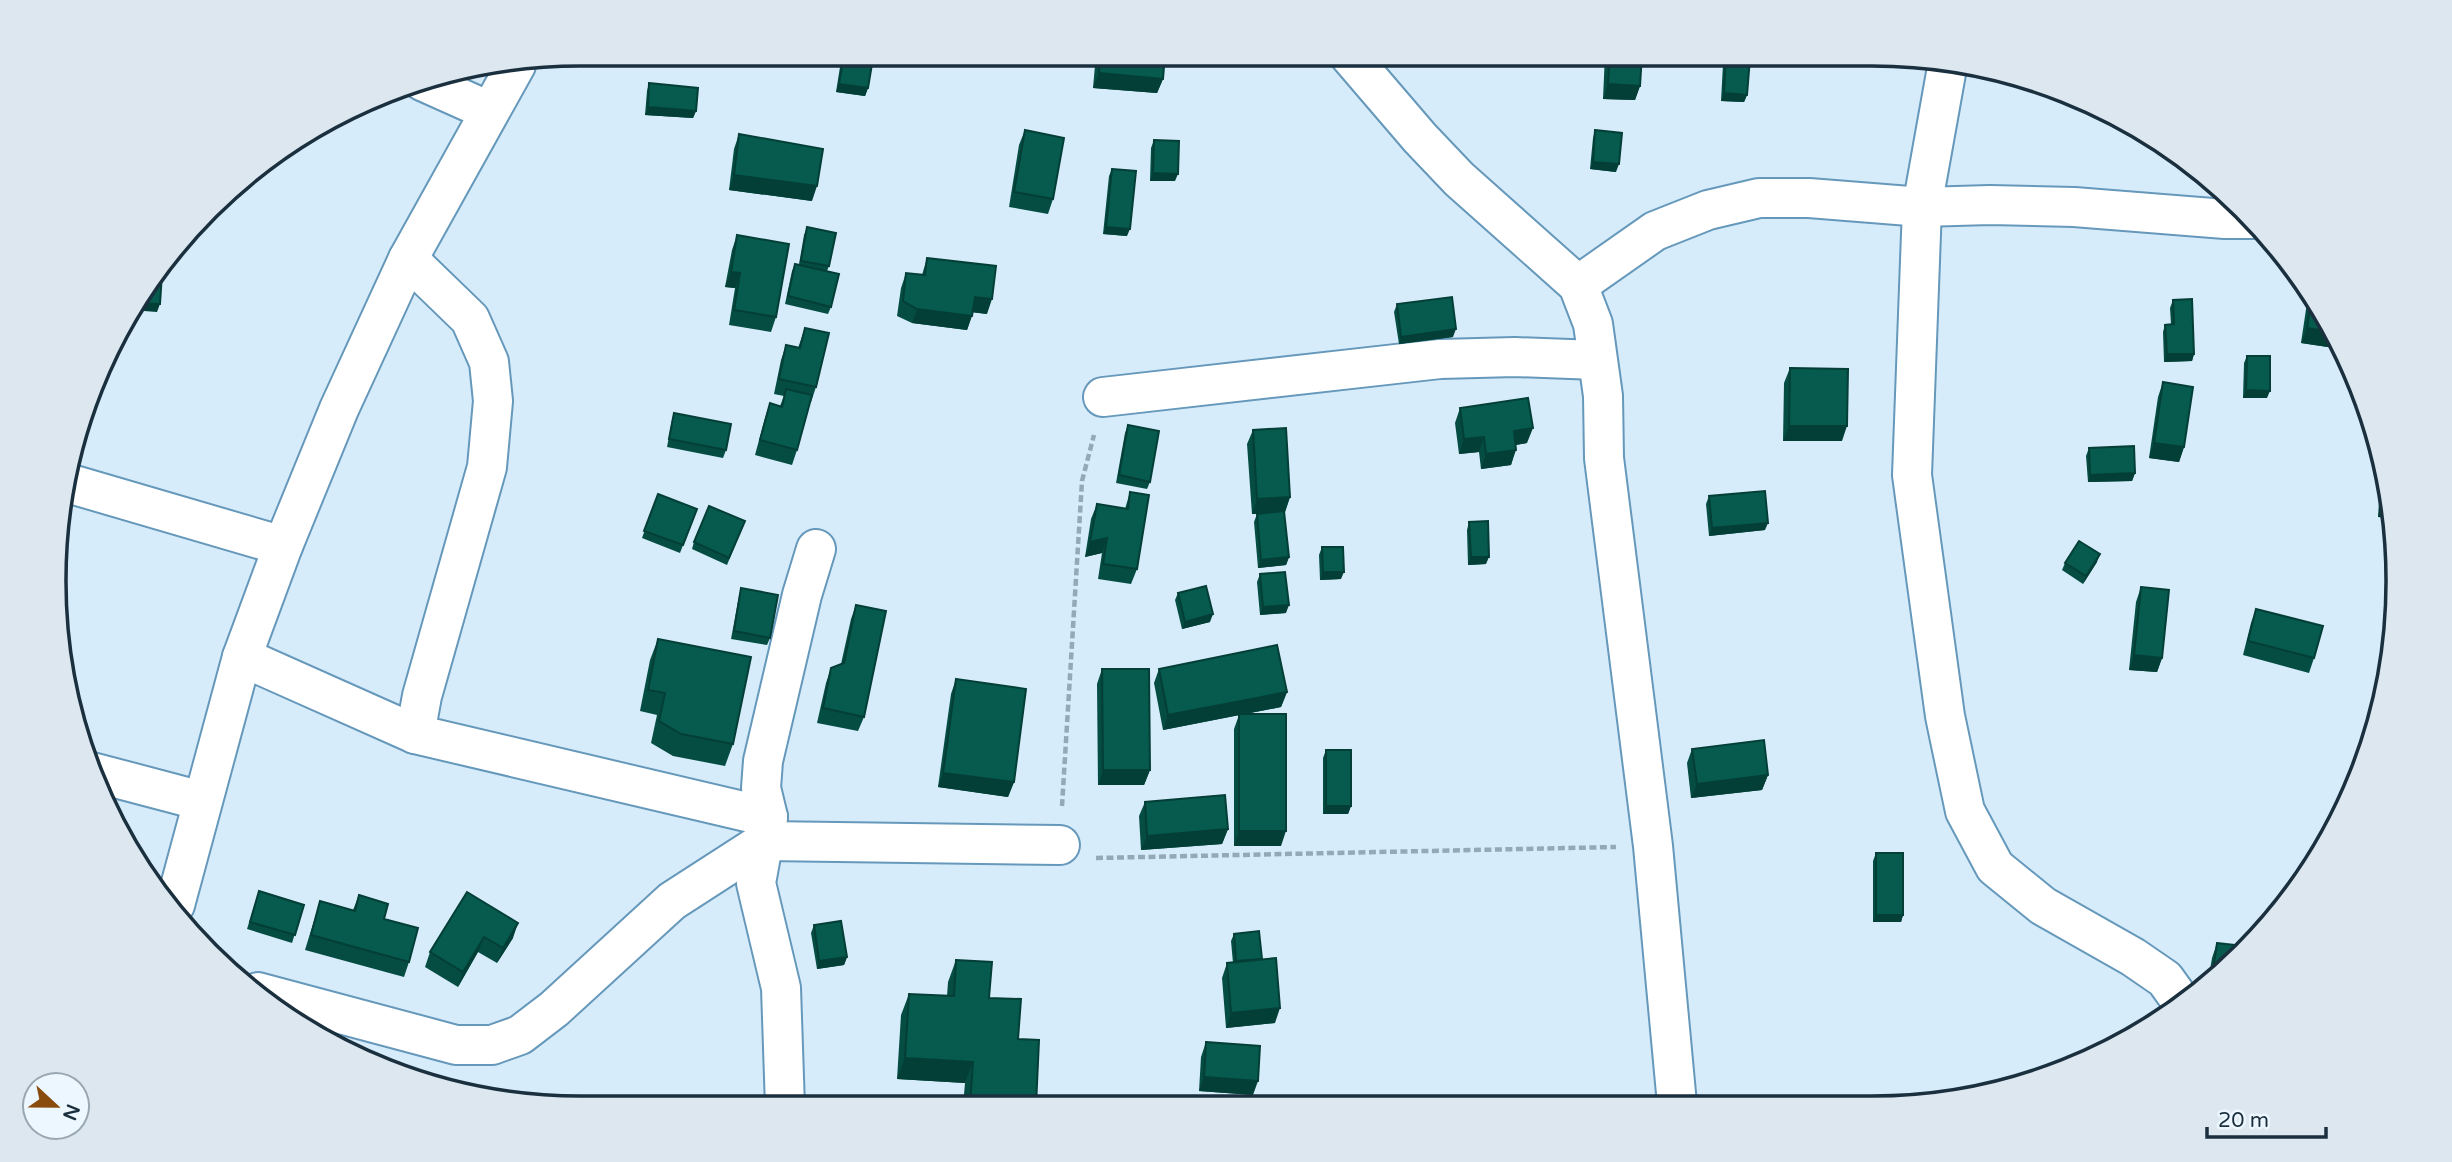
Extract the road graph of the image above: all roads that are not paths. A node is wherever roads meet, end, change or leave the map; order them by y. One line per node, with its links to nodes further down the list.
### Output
1 (1358, 66): 9 (street)
2 (512, 71): 5 (street)
3 (1946, 72): 6 (street)
4 (437, 88): 5 (street)
5 (489, 111): 8 (street)
6 (1922, 207): 7 (street); 9 (street); 22 (street)
7 (2237, 219)
8 (408, 259): 13 (street); 16 (street)
9 (1578, 285): 10 (street)
10 (1597, 360): 11 (street); 25 (street)
11 (1103, 397)
12 (75, 485): 13 (street)
13 (283, 546): 15 (street)
14 (816, 548): 19 (street)
15 (242, 657): 16 (street); 18 (street)
16 (415, 734): 19 (street)
17 (105, 775): 18 (street)
18 (202, 801): 21 (street)
19 (766, 829): 20 (street); 23 (street); 24 (street)
20 (1060, 845)
21 (177, 899)
22 (2176, 995)
23 (280, 998)
24 (785, 1096)
25 (1676, 1096)

